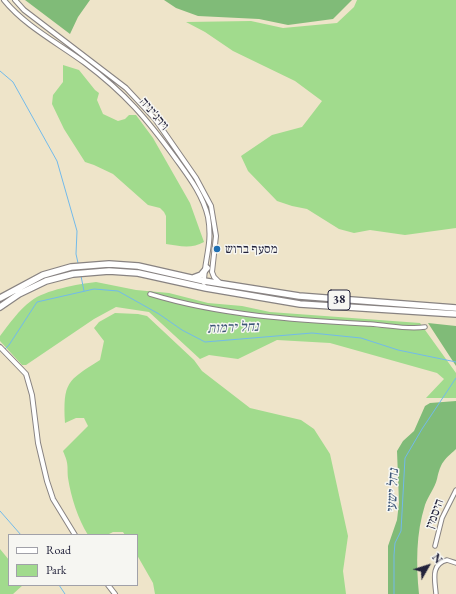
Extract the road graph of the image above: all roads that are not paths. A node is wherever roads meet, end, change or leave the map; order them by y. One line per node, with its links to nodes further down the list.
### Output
1 (4, 0): 3 (street, וירג'יניה)
2 (15, 0): 6 (street, וירג'יניה)
3 (207, 268): 4 (highway); 5 (street, וירג'יניה)
4 (192, 278): 5 (highway, 38); 9 (highway, 38)
5 (204, 281): 6 (highway, 38); 7 (street, וירג'יניה)
6 (222, 284): 11 (highway, 38)
7 (206, 288): 10 (highway, 38); 12 (highway, 38)
8 (150, 294): 13 (street)
9 (0, 298)
10 (0, 307)
11 (456, 308)
12 (456, 314)
13 (425, 327)
14 (0, 347): 16 (street)
15 (456, 490): 17 (street, היסמין)
16 (74, 534)
17 (435, 546)
18 (456, 563): 19 (street)
19 (436, 594)

